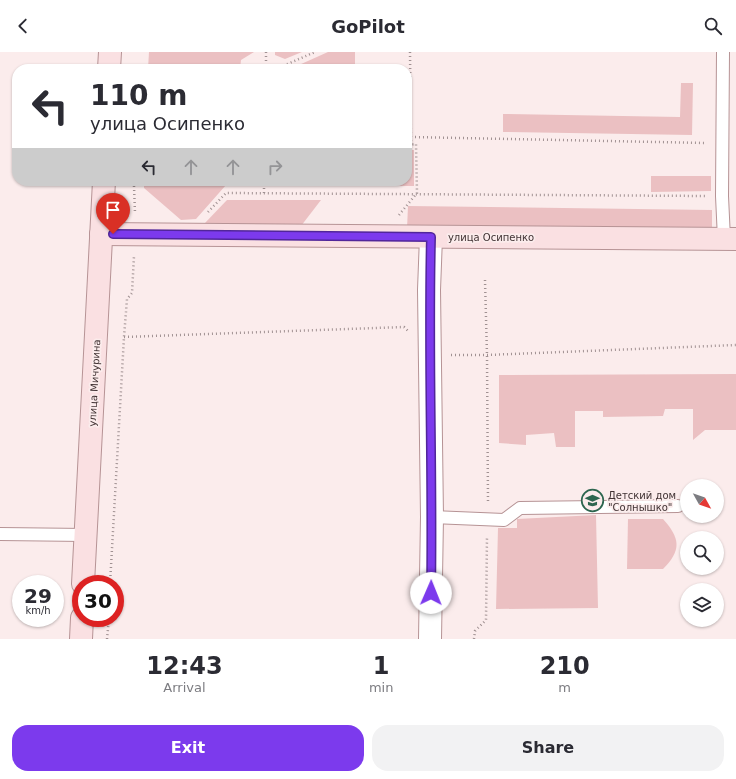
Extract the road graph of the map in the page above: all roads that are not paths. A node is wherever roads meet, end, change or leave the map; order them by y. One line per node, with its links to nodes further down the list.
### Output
1 (110, 52): 3 (main road)
2 (723, 52): 7 (lane)
3 (109, 64)
4 (104, 186): 5 (main road, улица Мичурина)
5 (101, 234): 6 (main road, улица Осипенко); 11 (main road, улица Мичурина)
6 (431, 237): 7 (main road, улица Осипенко); 9 (street)
7 (730, 239)
8 (678, 506): 9 (lane)
9 (432, 517): 15 (street)
10 (0, 534): 11 (lane)
11 (86, 535): 12 (main road, улица Мичурина)
12 (84, 575)
13 (82, 627): 14 (main road)
14 (81, 639)
15 (430, 639)

